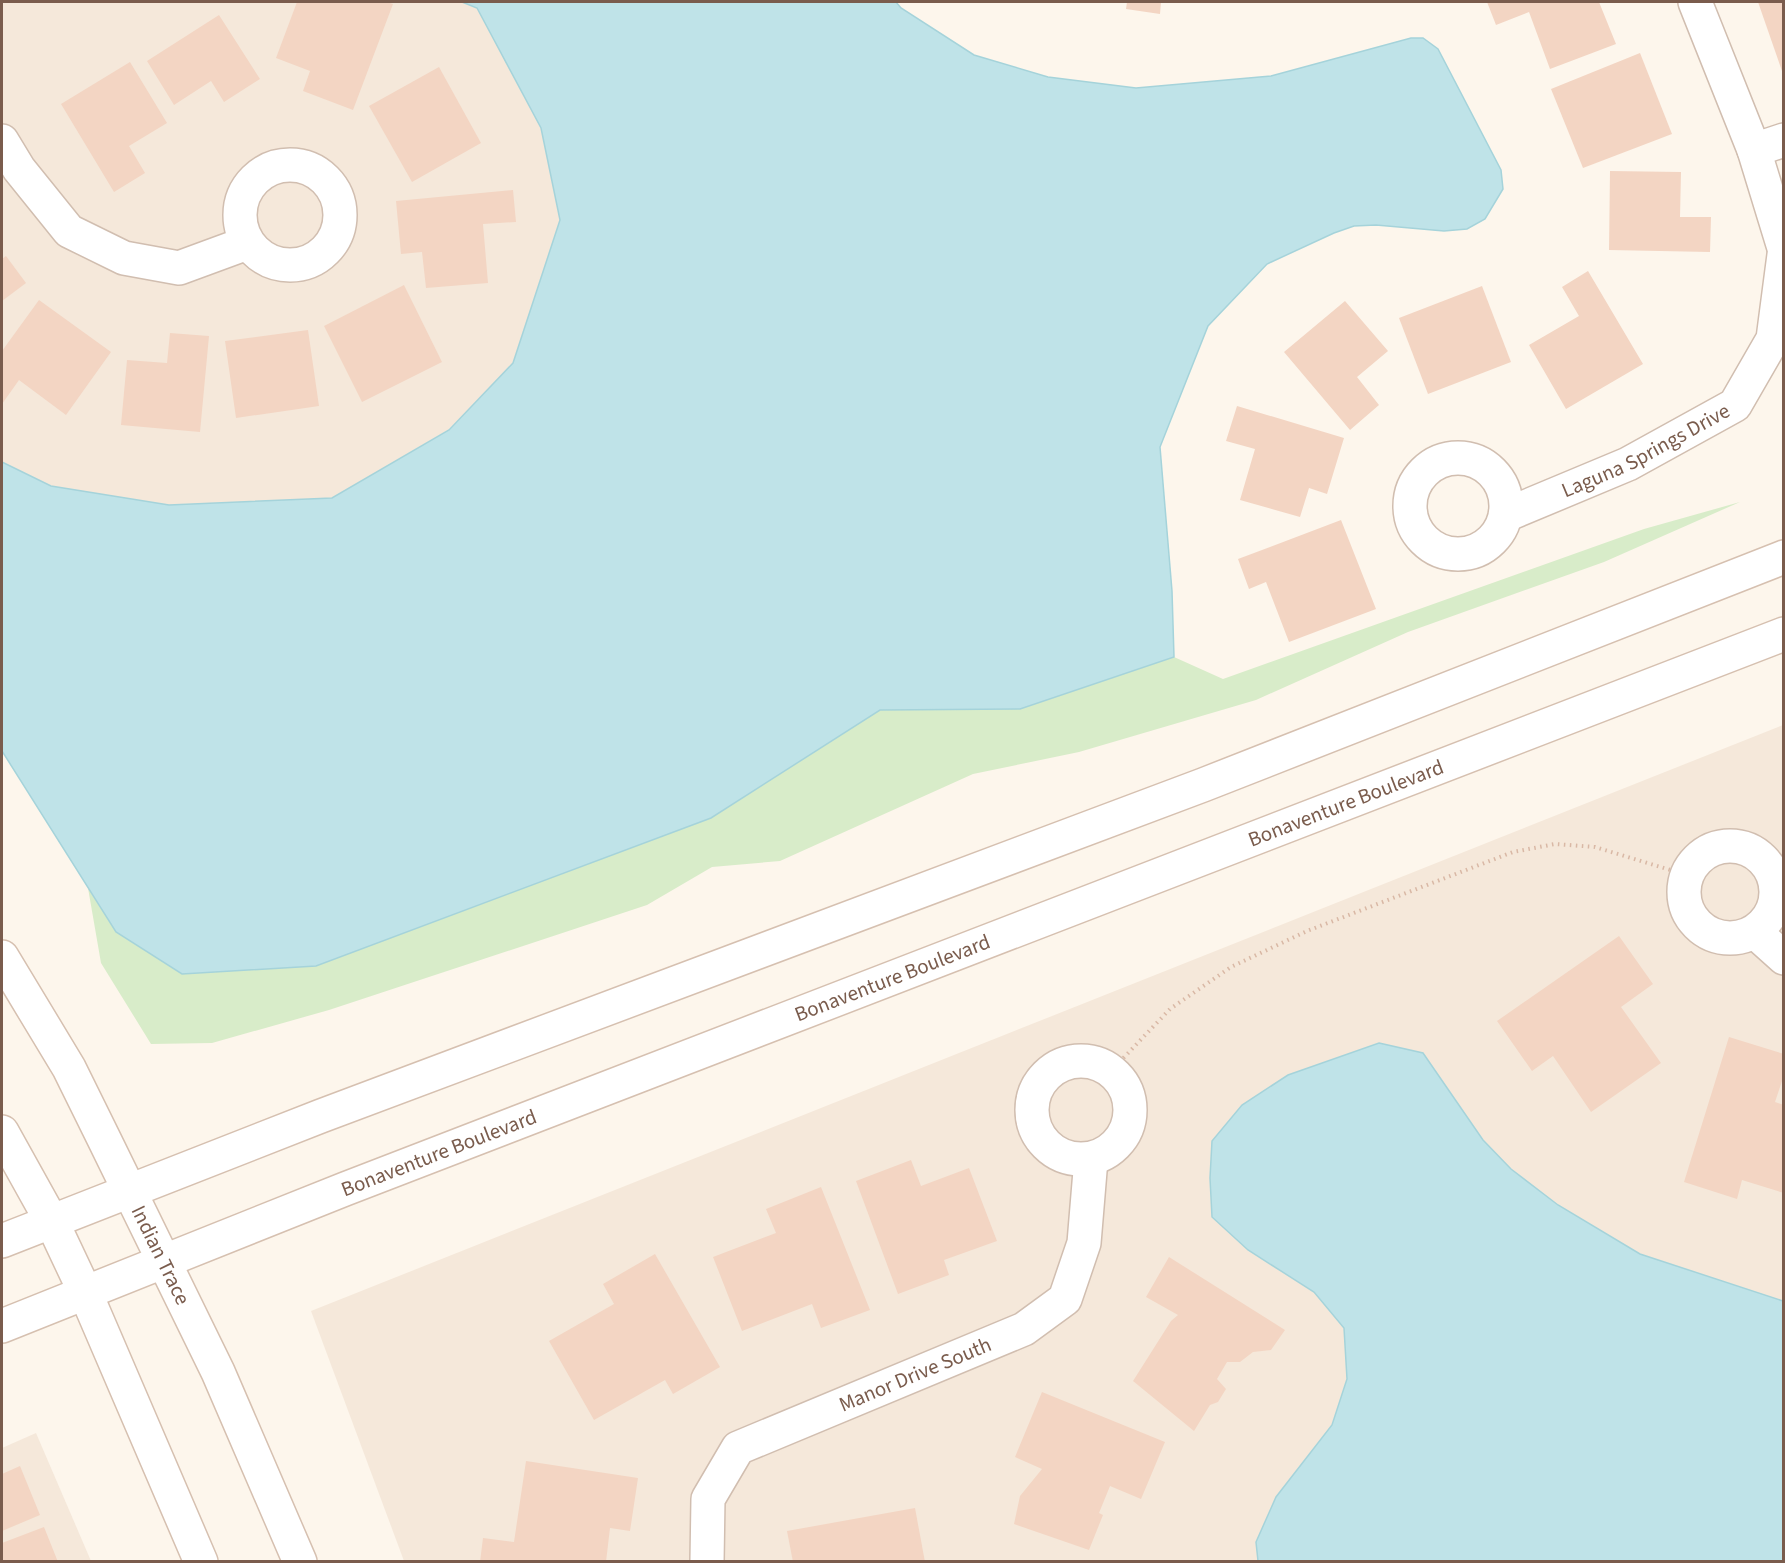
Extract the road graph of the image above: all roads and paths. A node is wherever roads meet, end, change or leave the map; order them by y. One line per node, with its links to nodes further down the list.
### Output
1 (1695, 2): 3 (main road)
2 (2, 141): 4 (main road)
3 (1769, 145): 5 (main road)
4 (247, 243)
5 (1784, 248)
6 (1784, 255): 7 (main road, Laguna Springs Drive)
7 (1506, 515)
8 (1784, 557): 17 (main road)
9 (1784, 634): 20 (main road, Bonaventure Boulevard)
10 (1687, 875): 11 (main road); 11 (main road); 14 (path)
11 (1755, 932): 13 (main road)
12 (2, 957): 17 (main road, Indian Trace)
13 (1784, 958)
14 (1111, 1071): 16 (main road); 16 (main road)
15 (2, 1132): 18 (main road)
16 (1092, 1159): 25 (main road, Manor Drive South)
17 (130, 1191): 18 (main road); 20 (main road, Indian Trace)
18 (52, 1222): 19 (main road); 21 (main road)
19 (2, 1241)
20 (163, 1260): 21 (main road, Bonaventure Boulevard); 24 (main road, Indian Trace)
21 (85, 1292): 22 (main road, Bonaventure Boulevard); 23 (main road)
22 (2, 1326)
23 (201, 1562)
24 (300, 1562)
25 (707, 1562)

